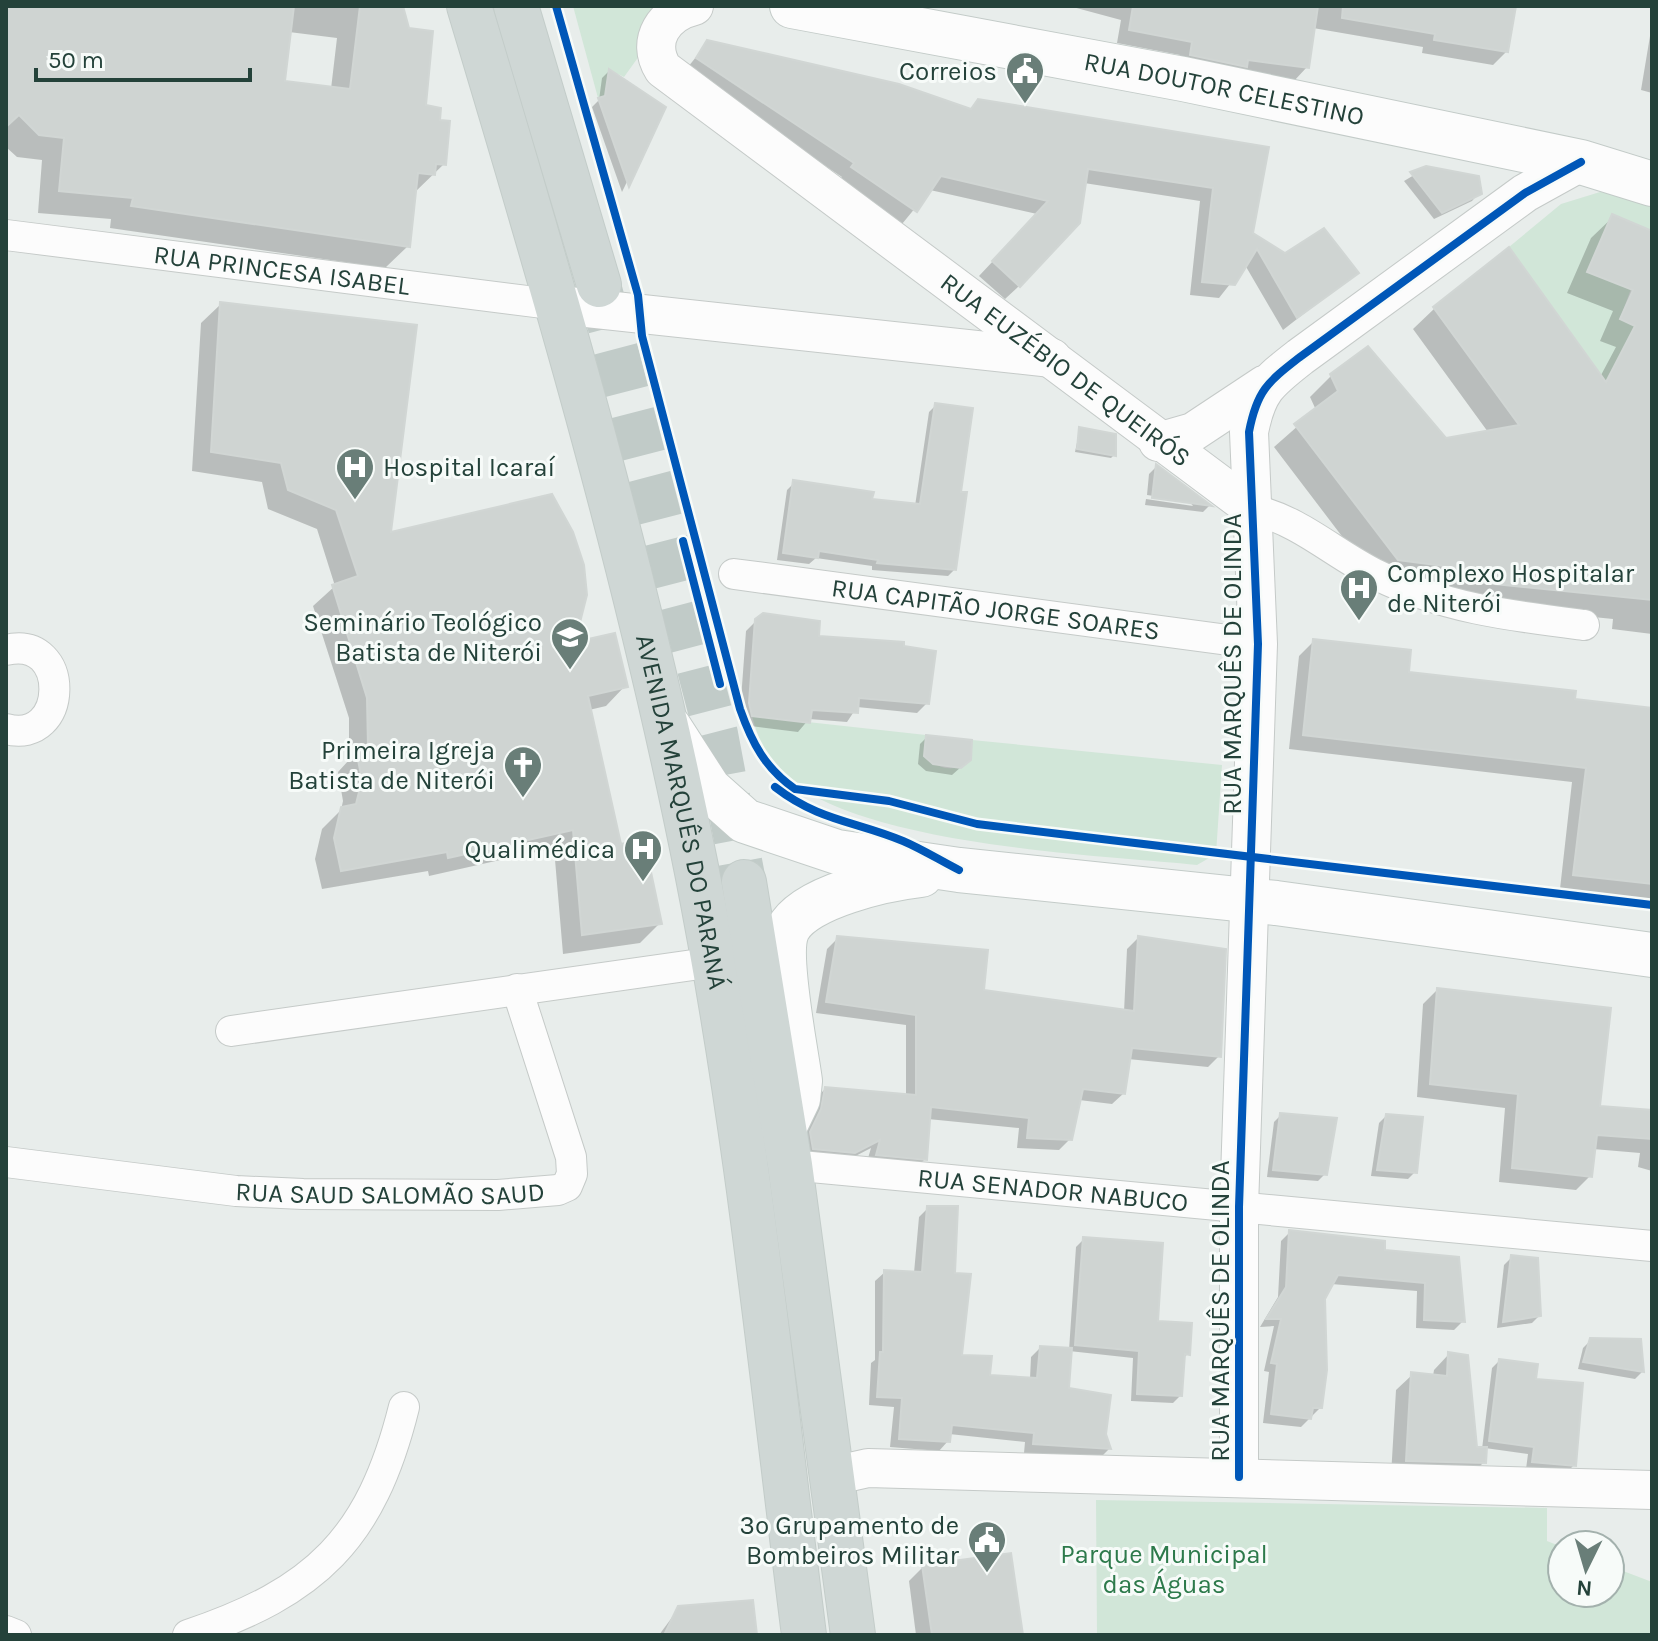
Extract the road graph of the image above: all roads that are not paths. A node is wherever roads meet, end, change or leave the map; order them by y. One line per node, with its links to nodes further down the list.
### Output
1 (469, 6): 10 (main road, AVENIDA MARQUÊS DO PARANÁ)
2 (694, 6): 9 (street, RUA EUZÉBIO DE QUEIRÓS)
3 (792, 6): 5 (main road, RUA DOUTOR CELESTINO)
4 (519, 14): 8 (main road)
5 (1581, 162): 6 (main road, RUA DOUTOR CELESTINO); 13 (street)
6 (1652, 184)
7 (6, 235): 10 (street, RUA PRINCESA ISABEL)
8 (599, 285)
9 (971, 297): 11 (street); 12 (street, RUA EUZÉBIO DE QUEIRÓS)
10 (559, 305): 11 (street); 20 (main road, AVENIDA MARQUÊS DO PARANÁ)
11 (949, 347): 12 (street)
12 (1052, 358): 14 (street, RUA EUZÉBIO DE QUEIRÓS)
13 (1264, 385): 14 (street); 15 (street, RUA MARQUÊS DE OLINDA)
14 (1158, 442): 15 (street, RUA EUZÉBIO DE QUEIRÓS)
15 (1254, 510): 17 (street, RUA EUZÉBIO DE QUEIRÓS); 18 (street, RUA MARQUÊS DE OLINDA)
16 (734, 574): 18 (street, RUA CAPITÃO JORGE SOARES)
17 (1584, 625)
18 (1258, 644): 24 (street, RUA MARQUÊS DE OLINDA)
19 (6, 650): 21 (street)
20 (666, 721): 22 (main road); 26 (main road, AVENIDA MARQUÊS DO PARANÁ)
21 (6, 729)
22 (959, 870): 24 (main road); 29 (main road)
23 (744, 882): 29 (main road)
24 (1250, 900): 25 (main road); 31 (street, RUA MARQUÊS DE OLINDA)
25 (1652, 955)
26 (714, 962): 27 (street); 36 (main road, AVENIDA MARQUÊS DO PARANÁ)
27 (517, 989): 28 (street); 30 (street, RUA SAUD SALOMÃO SAUD)
28 (231, 1031)
29 (787, 1146): 31 (street, RUA SENADOR NABUCO); 34 (main road)
30 (6, 1162)
31 (1239, 1207): 32 (street, RUA SENADOR NABUCO); 35 (street, RUA MARQUÊS DE OLINDA)
32 (1652, 1246)
33 (404, 1407): 40 (street)
34 (832, 1476): 35 (street); 36 (main road); 42 (main road)
35 (1239, 1477): 37 (street)
36 (784, 1480): 41 (main road, AVENIDA MARQUÊS DO PARANÁ)
37 (1652, 1490)
38 (6, 1631): 39 (street)
39 (16, 1635)
40 (188, 1635)
41 (804, 1635)
42 (853, 1635)

